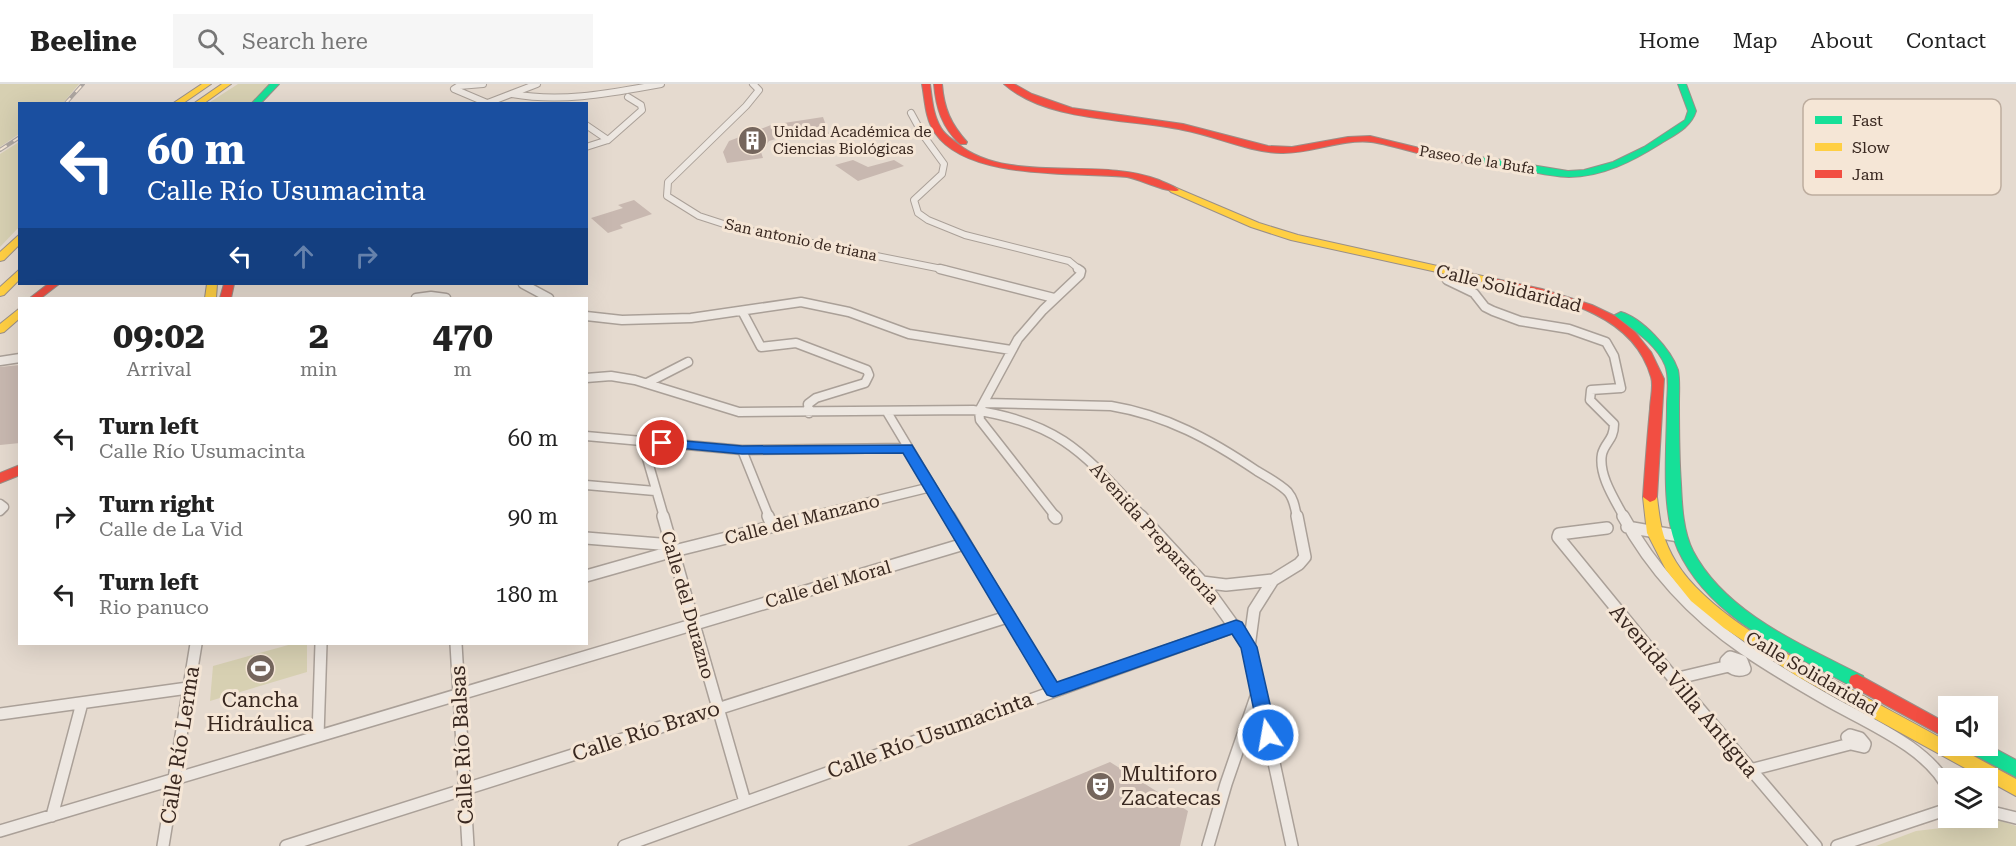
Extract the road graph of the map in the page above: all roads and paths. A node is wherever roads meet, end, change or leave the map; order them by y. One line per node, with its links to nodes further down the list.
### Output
1 (207, 84): 15 (main road)
2 (227, 84): 16 (main road)
3 (274, 84): 17 (main road)
4 (282, 84): 18 (main road)
5 (483, 84): 19 (street)
6 (537, 84): 13 (street)
7 (661, 84): 13 (street)
8 (753, 84): 36 (street, San antonio de triana)
9 (926, 84): 68 (main road, Calle Solidaridad)
10 (938, 84): 69 (main road, Calle Solidaridad)
11 (1008, 84): 12 (main road, Paseo de la Bufa)
12 (1682, 84)
13 (512, 94): 20 (street)
14 (628, 97): 23 (street)
15 (179, 102)
16 (200, 102)
17 (257, 102)
18 (265, 102)
19 (484, 102)
20 (489, 102)
21 (911, 113): 36 (street)
22 (588, 126): 23 (street)
23 (608, 140): 24 (street)
24 (588, 146)
25 (18, 239): 26 (main road)
26 (0, 258)
27 (18, 274): 31 (main road)
28 (1447, 280): 66 (street)
29 (53, 285): 32 (main road)
30 (525, 285): 35 (street)
31 (2, 293)
32 (36, 297)
33 (424, 297): 34 (street)
34 (438, 297)
35 (547, 297)
36 (1053, 298): 41 (street)
37 (742, 311): 39 (street); 41 (street); 49 (street)
38 (18, 313): 40 (main road)
39 (588, 316)
40 (1, 327)
41 (1011, 350): 47 (street)
42 (18, 358): 43 (street)
43 (0, 361)
44 (688, 362): 46 (street)
45 (588, 378): 46 (street, Avenida Preparatoria)
46 (647, 383): 49 (street, Avenida Preparatoria)
47 (981, 407): 48 (street, Avenida Preparatoria); 64 (street); 74 (street, Avenida Preparatoria); 75 (street, Avenida Preparatoria)
48 (887, 412): 49 (street, Avenida Preparatoria); 54 (street)
49 (809, 413)
50 (588, 436): 51 (street)
51 (598, 438): 52 (street); 53 (street)
52 (642, 441): 55 (street); 61 (street, Calle del Durazno)
53 (588, 443)
54 (908, 448): 55 (street); 60 (street)
55 (742, 450): 65 (street)
56 (18, 463): 58 (main road)
57 (18, 470): 58 (main road)
58 (3, 477)
59 (588, 485): 61 (street)
60 (931, 487): 65 (street, Calle del Manzano); 71 (street)
61 (655, 491): 72 (street, Calle del Durazno)
62 (0, 504): 63 (street)
63 (0, 511)
64 (1056, 518)
65 (772, 526): 72 (street, Calle del Manzano)
66 (1627, 527): 68 (street); 97 (street)
67 (1607, 528): 84 (street, Avenida Villa Antigua)
68 (1654, 532): 69 (street); 100 (main road, Calle Solidaridad)
69 (1679, 536): 92 (main road, Calle Solidaridad)
70 (588, 537): 72 (street)
71 (964, 544): 76 (street); 77 (street, Calle del Moral)
72 (673, 548): 73 (street, Calle del Manzano); 77 (street, Calle del Durazno)
73 (588, 575)
74 (1273, 580): 75 (street); 82 (street, Avenida Preparatoria)
75 (1202, 582): 78 (street, Avenida Preparatoria)
76 (1007, 617): 87 (street); 90 (street, Calle Río Bravo)
77 (693, 624): 88 (street, Calle del Moral); 90 (street, Calle del Durazno)
78 (1236, 626): 82 (street, Avenida Preparatoria); 87 (street, Calle Río Usumacinta)
79 (196, 645): 85 (street, Calle Río Lerma)
80 (321, 645): 93 (street)
81 (456, 645): 88 (street, Calle Río Balsas)
82 (1249, 647): 86 (street)
83 (1729, 666): 84 (street)
84 (1674, 679): 96 (street, Avenida Villa Antigua)
85 (188, 688): 89 (street); 99 (street, Calle Río Lerma)
86 (1258, 690): 112 (street); 113 (street)
87 (1053, 691): 102 (street, Calle Río Usumacinta)
88 (458, 693): 93 (street, Calle del Moral); 101 (street, Calle Río Balsas)
89 (82, 703): 91 (street); 105 (street)
90 (717, 708): 101 (street, Calle Río Bravo); 102 (street, Calle del Durazno)
91 (0, 714)
92 (1938, 726)
93 (318, 736): 99 (street, Calle del Moral)
94 (1850, 744): 96 (street)
95 (1991, 756): 98 (main road)
96 (1750, 770): 114 (street, Avenida Villa Antigua)
97 (1938, 770)
98 (2016, 770)
99 (175, 778): 105 (street, Calle del Moral); 108 (street, Calle Río Lerma)
100 (2016, 788)
101 (463, 789): 109 (street, Calle Río Bravo); 110 (street, Calle Río Balsas)
102 (745, 802): 111 (street, Calle Río Usumacinta)
103 (1938, 812): 115 (street)
104 (1998, 814): 106 (street)
105 (52, 816): 107 (street, Calle del Moral)
106 (2016, 818)
107 (0, 831)
108 (163, 846)
109 (286, 846)
110 (468, 846)
111 (624, 846)
112 (1209, 846)
113 (1292, 846)
114 (1816, 846)
115 (1837, 846)

